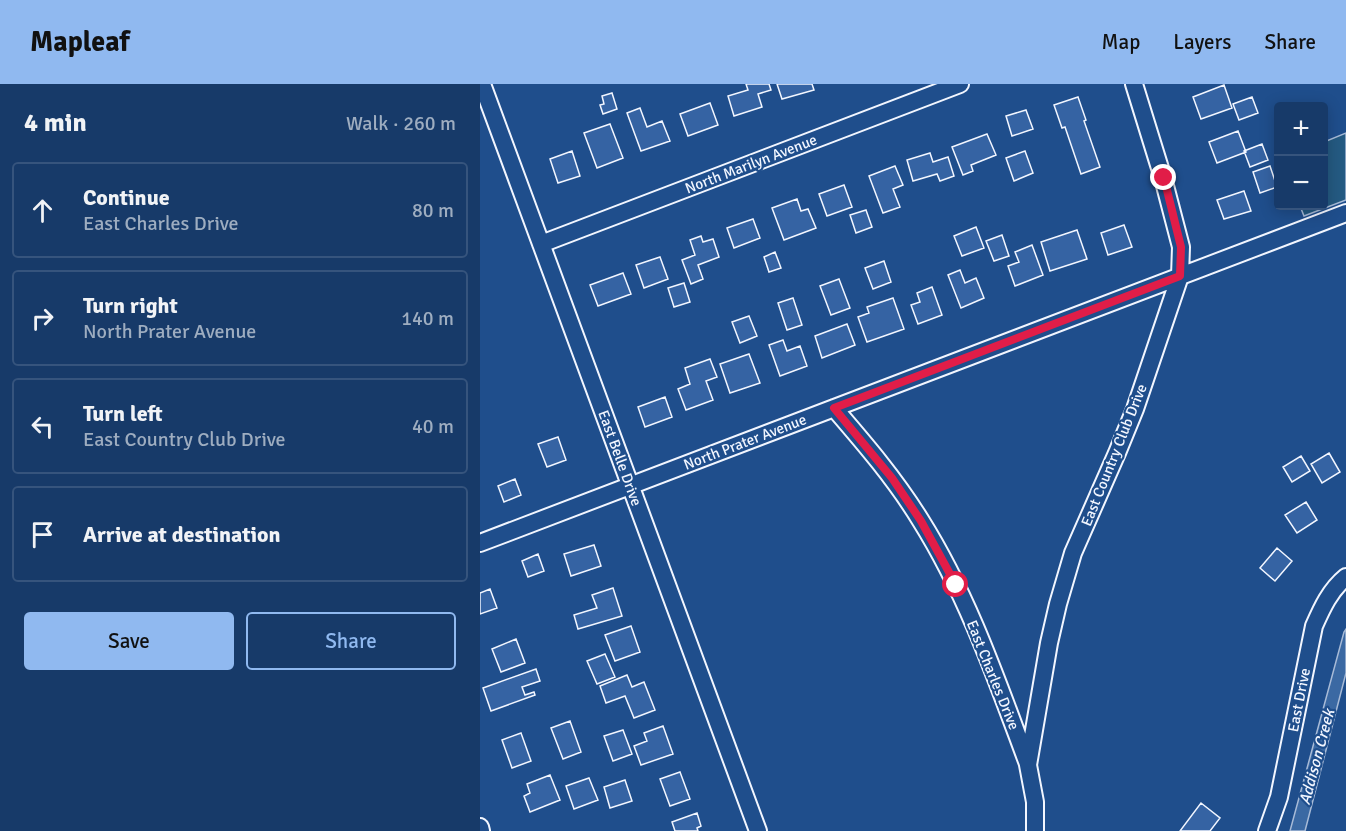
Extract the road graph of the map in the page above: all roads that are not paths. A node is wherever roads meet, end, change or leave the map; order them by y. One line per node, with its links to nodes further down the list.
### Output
1 (482, 84): 5 (street, East Belle Drive)
2 (960, 84): 5 (street, North Marilyn Avenue)
3 (1134, 84): 6 (street, East Country Club Drive)
4 (1346, 213): 6 (street, North Prater Avenue)
5 (541, 244): 8 (street, East Belle Drive)
6 (1180, 276): 7 (street, North Prater Avenue); 11 (street, East Country Club Drive)
7 (834, 408): 8 (street, North Prater Avenue); 11 (street, East Charles Drive)
8 (630, 486): 9 (street, North Prater Avenue); 12 (street, East Belle Drive)
9 (480, 543)
10 (1346, 577): 14 (street, East Drive)
11 (1029, 765): 13 (street, East Country Club Drive)
12 (758, 831)
13 (1035, 831)
14 (1267, 831)

